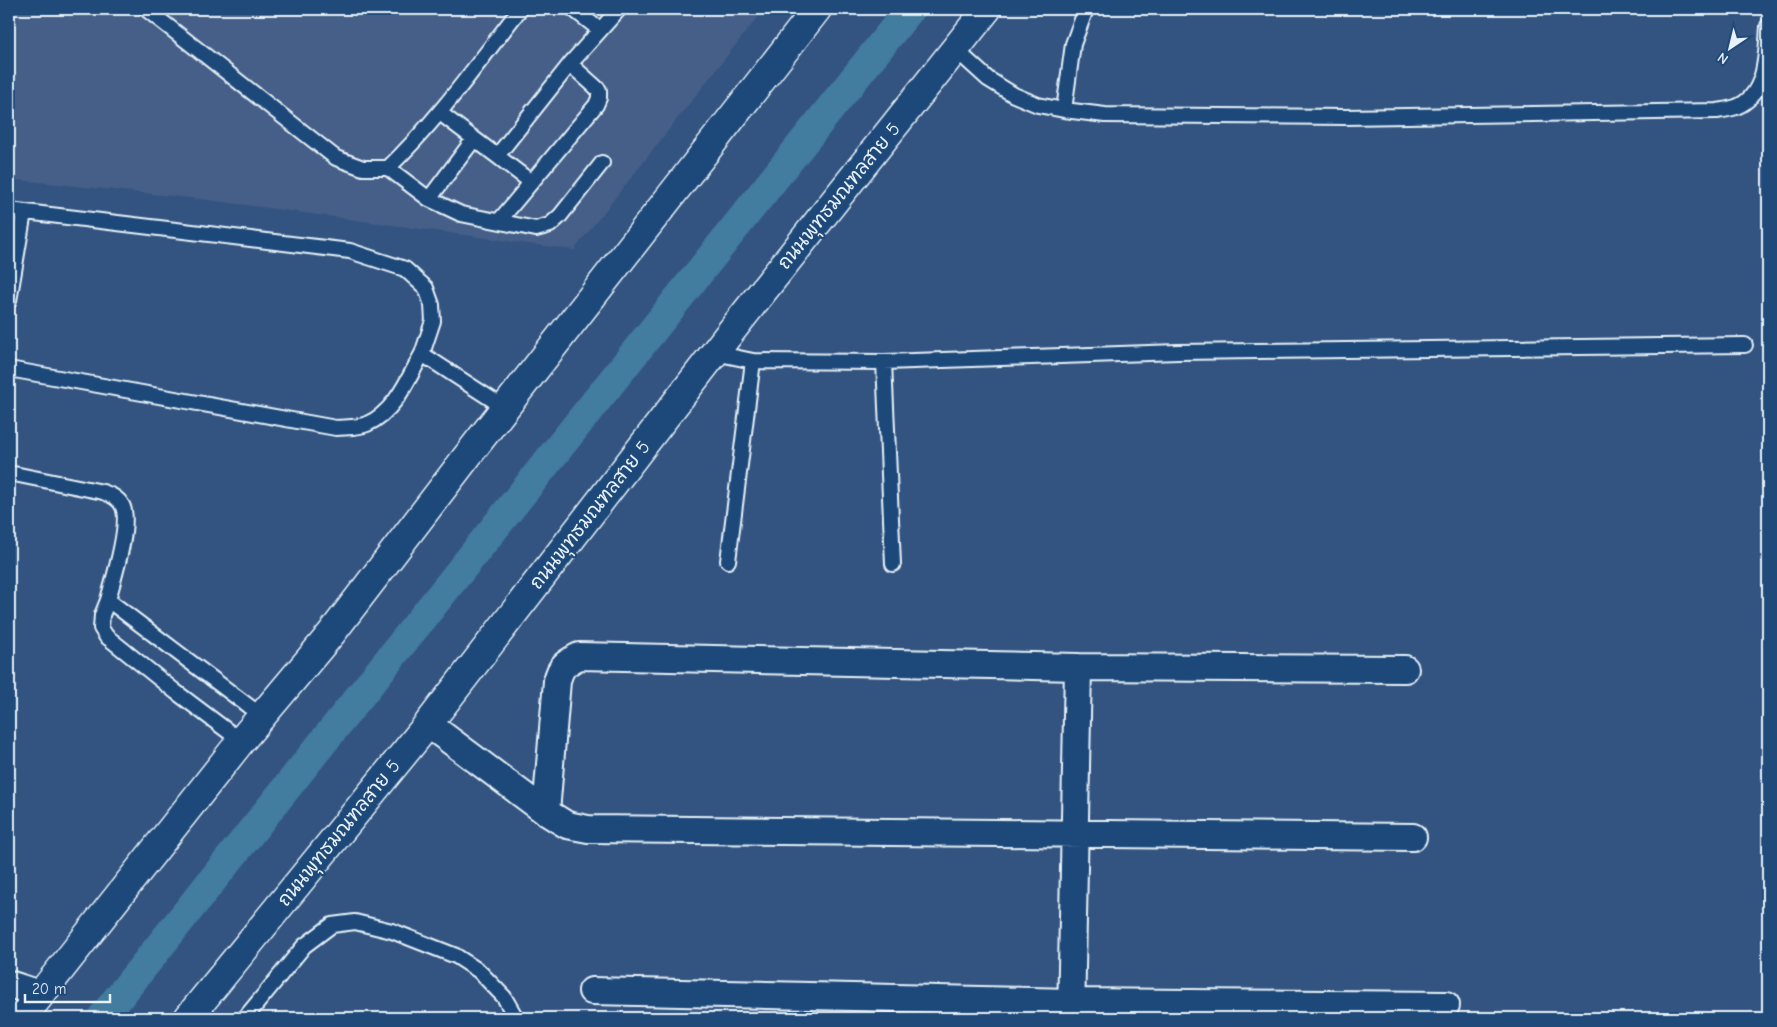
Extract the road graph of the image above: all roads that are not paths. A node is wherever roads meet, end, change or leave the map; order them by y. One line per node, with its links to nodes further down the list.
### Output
1 (146, 9): 17 (lane)
2 (520, 9): 13 (lane)
3 (573, 9): 9 (lane)
4 (619, 9): 9 (lane)
5 (817, 9): 30 (main road)
6 (987, 9): 10 (main road, ถนนพุทธมณฑลสาย 5)
7 (1086, 9): 12 (lane)
8 (1768, 26): 12 (lane)
9 (600, 30): 11 (lane)
10 (955, 49): 12 (lane); 25 (main road, ถนนพุทธมณฑลสาย 5)
11 (570, 64): 15 (lane); 18 (lane)
12 (1064, 110)
13 (440, 113): 14 (lane); 17 (lane)
14 (474, 139): 15 (lane); 19 (lane)
15 (497, 156): 18 (lane)
16 (602, 163): 22 (lane)
17 (388, 168): 19 (lane)
18 (531, 182): 22 (lane)
19 (429, 199): 22 (lane)
20 (9, 210): 21 (lane)
21 (24, 212): 23 (lane); 26 (lane)
22 (500, 221)
23 (9, 301)
24 (1745, 345): 28 (lane)
25 (715, 353): 27 (lane); 38 (main road, ถนนพุทธมณฑลสาย 5)
26 (422, 354): 29 (lane); 30 (lane)
27 (753, 361): 28 (lane); 32 (lane)
28 (884, 362): 33 (lane)
29 (9, 369)
30 (505, 408): 37 (main road)
31 (9, 473): 34 (lane)
32 (728, 561)
33 (893, 564)
34 (108, 600): 37 (lane); 39 (lane)
35 (1078, 667): 36 (street); 40 (street); 41 (street)
36 (1405, 669)
37 (263, 716): 39 (main road)
38 (428, 724): 40 (street); 49 (main road, ถนนพุทธมณฑลสาย 5)
39 (241, 741): 45 (main road)
40 (546, 812): 41 (street)
41 (1075, 834): 42 (street); 47 (street)
42 (1413, 837)
43 (9, 984): 45 (street)
44 (592, 991): 47 (street)
45 (40, 994): 48 (main road)
46 (1446, 1005): 47 (street)
47 (1071, 1010)
48 (22, 1018)
49 (188, 1018)
50 (245, 1018): 51 (lane)
51 (516, 1018)

